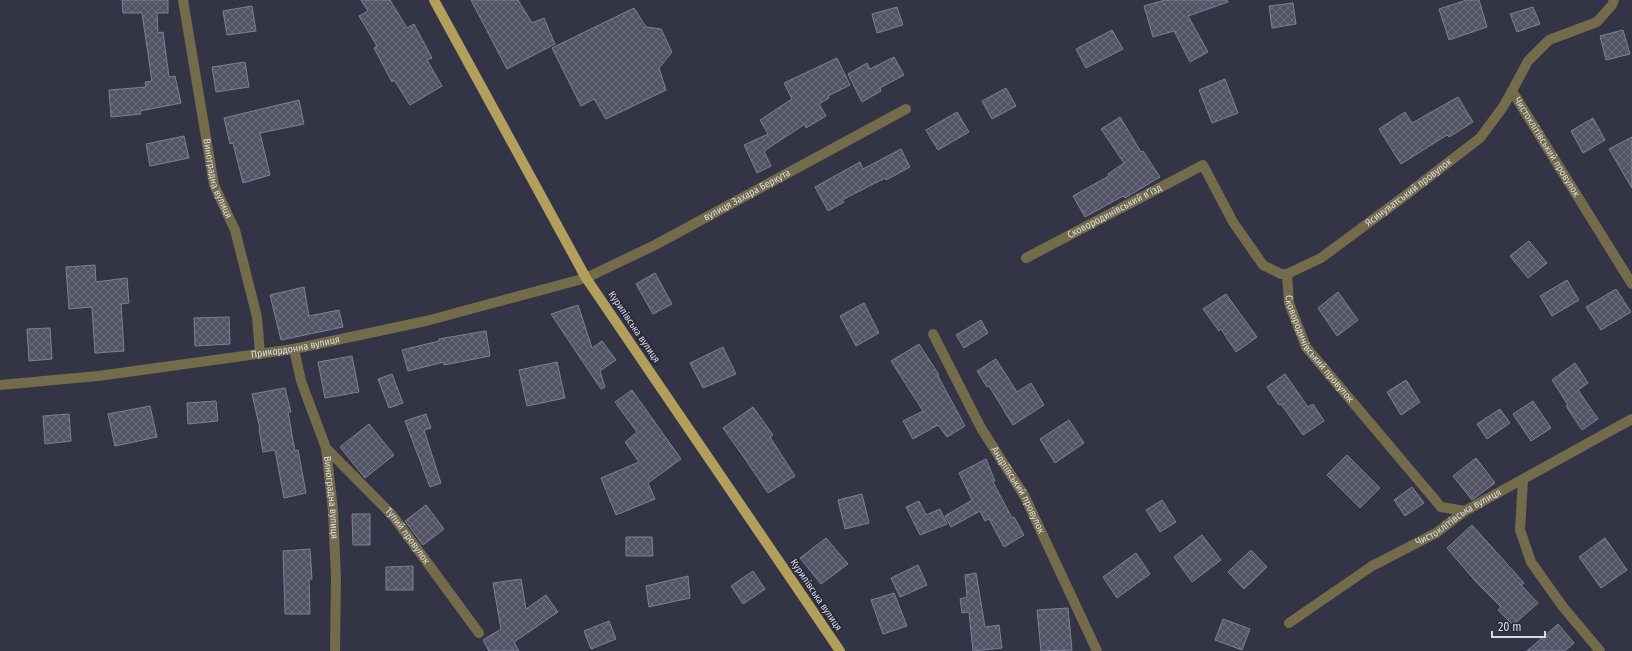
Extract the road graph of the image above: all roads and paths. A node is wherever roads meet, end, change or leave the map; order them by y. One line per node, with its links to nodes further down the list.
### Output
1 (183, 0): 12 (street, Виноградна вулиця)
2 (434, 0): 8 (main road, Курилівська вулиця)
3 (1614, 0): 4 (street, Чистоклітівський провулок)
4 (1512, 91): 7 (street, Ясинуватський провулок); 9 (street, Чистоклітівський провулок)
5 (906, 109): 8 (street, вулиця Захара Беркута)
6 (1026, 258): 7 (street, Сковородинівський в’їзд)
7 (1287, 274): 17 (street, Сковородинівський провулок)
8 (586, 278): 11 (street, Прикордонна вулиця); 21 (main road, Курилівська вулиця)
9 (1632, 284)
10 (933, 334): 22 (street, Андріївський провулок)
11 (294, 349): 12 (street, Прикордонна вулиця); 15 (street, Виноградна вулиця)
12 (260, 354): 13 (street, Прикордонна вулиця)
13 (0, 385)
14 (1632, 419): 16 (street, Чистоклітівська вулиця)
15 (326, 448): 19 (street, Тупий провулок); 20 (street, Виноградна вулиця)
16 (1523, 480): 17 (street, Чистоклітівська вулиця); 23 (street)
17 (1464, 511): 18 (street, Чистоклітівська вулиця)
18 (1289, 623)
19 (479, 633)
20 (335, 651)
21 (840, 651)
22 (1097, 651)
23 (1600, 651)

